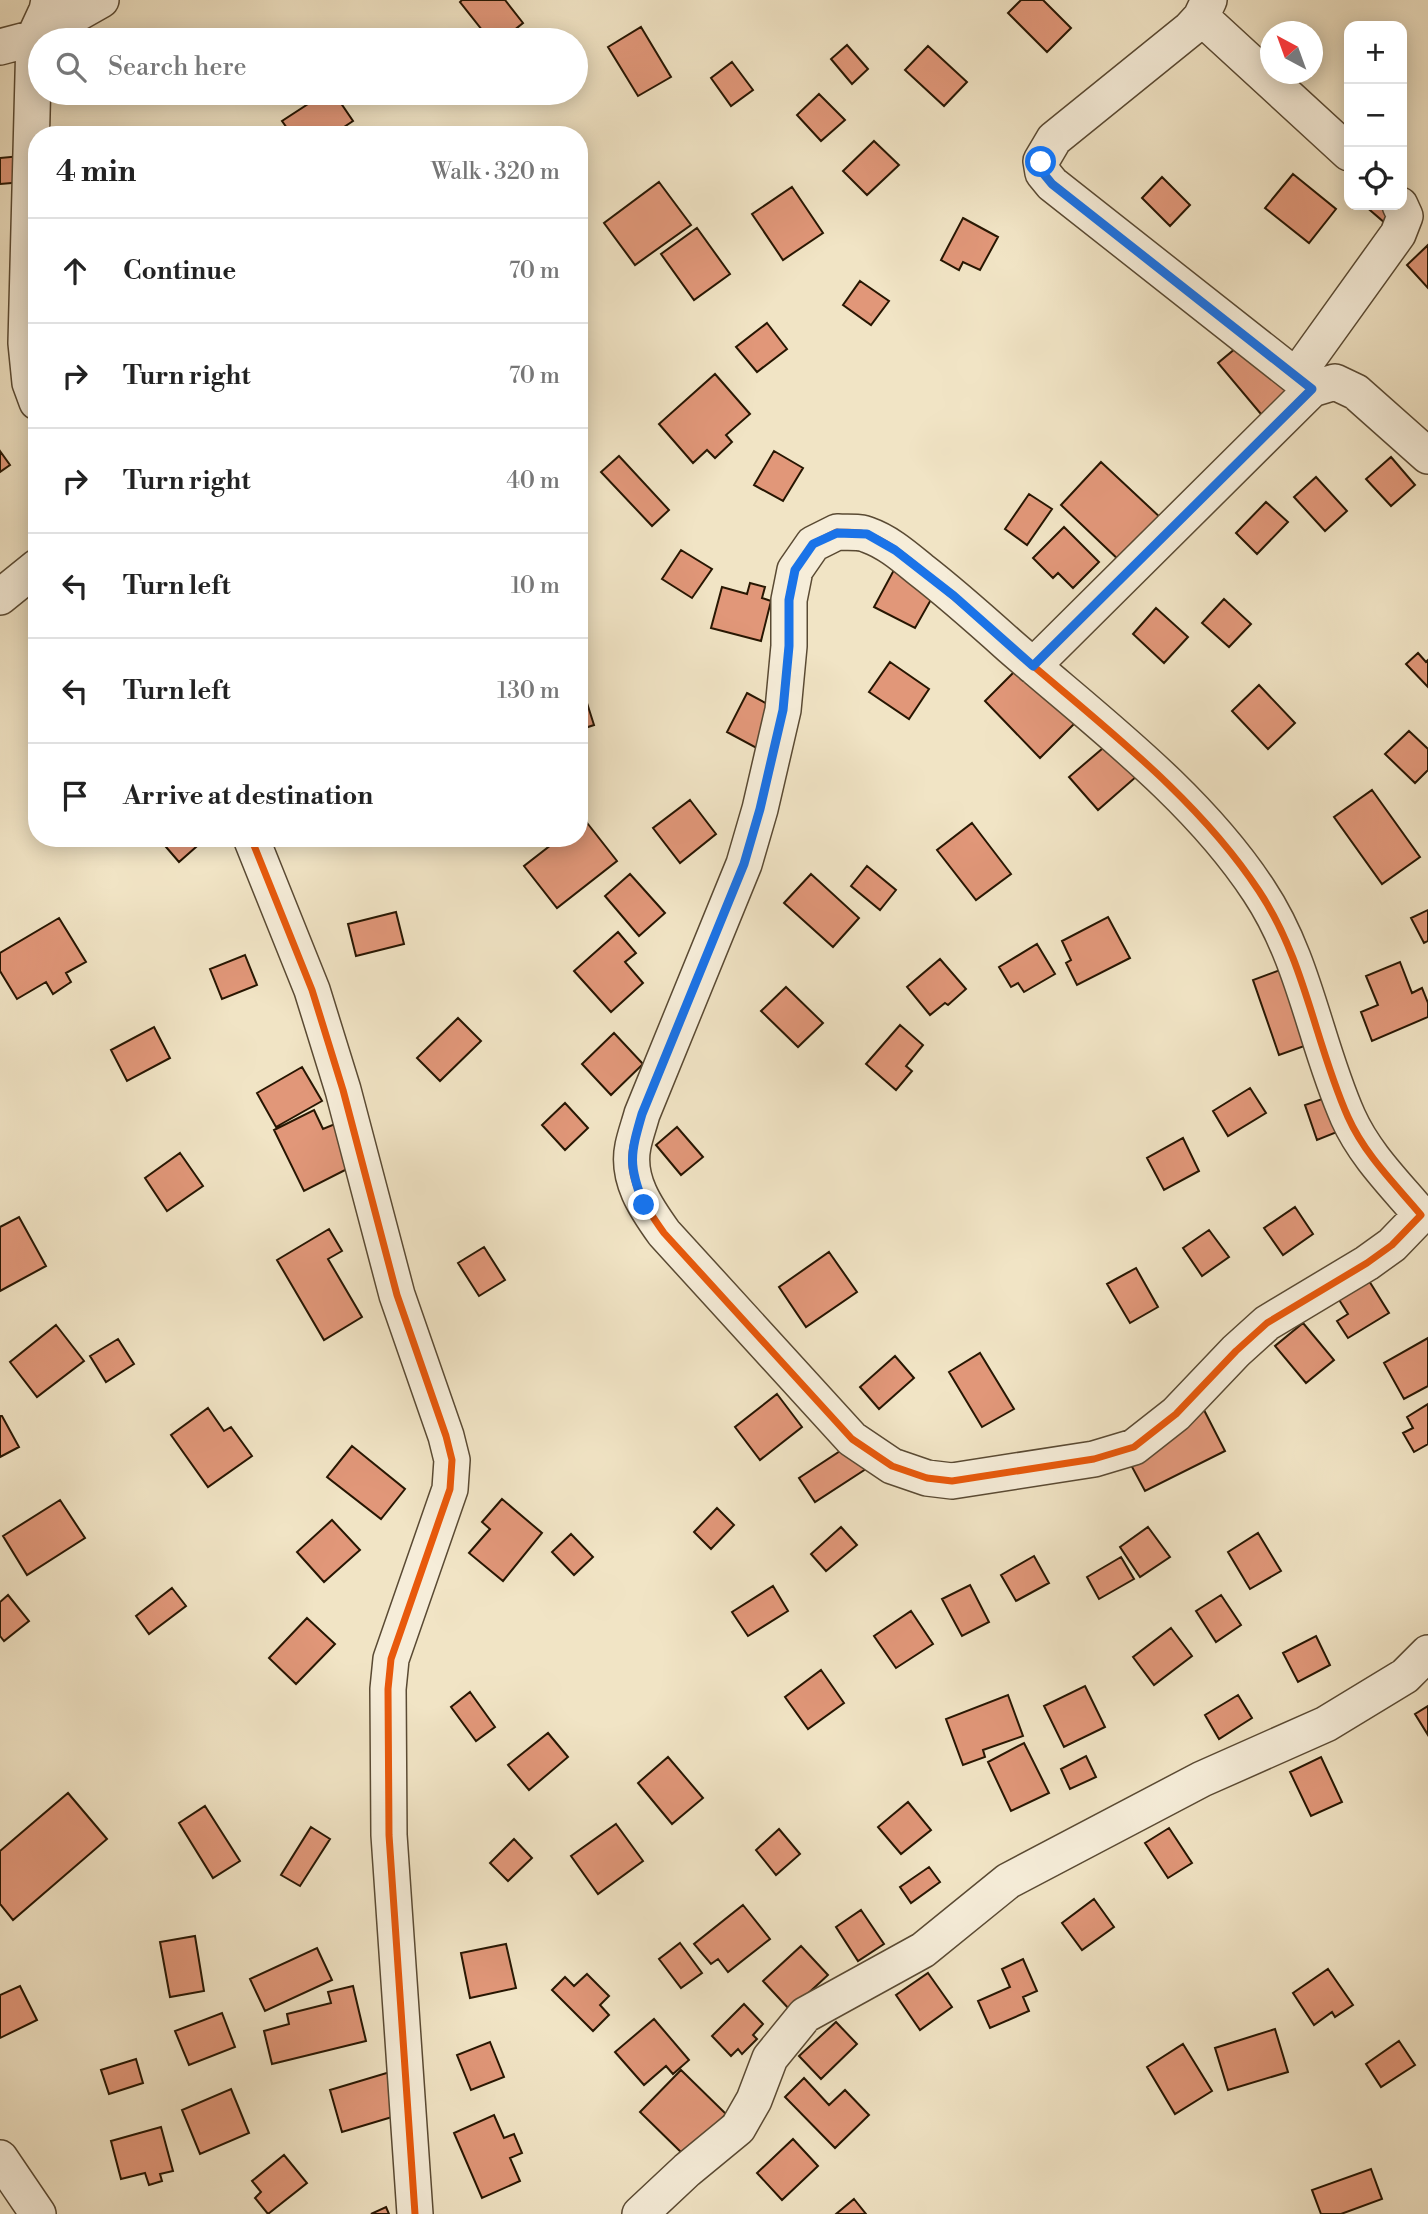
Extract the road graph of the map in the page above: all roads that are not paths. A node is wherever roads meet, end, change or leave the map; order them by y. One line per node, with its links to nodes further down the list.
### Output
1 (49, 0): 4 (street)
2 (101, 0): 5 (street)
3 (1205, 9): 10 (street); 14 (street)
4 (39, 28)
5 (52, 28)
6 (28, 40): 7 (street)
7 (0, 47)
8 (32, 105): 9 (street)
9 (32, 126)
10 (1344, 148)
11 (1402, 210): 14 (street)
12 (28, 267): 13 (street)
13 (28, 363)
14 (1304, 383): 15 (street); 18 (street)
15 (1428, 456)
16 (28, 574): 17 (street)
17 (0, 597)
18 (1033, 666): 20 (street); 20 (street)
19 (255, 847): 24 (street)
20 (1424, 1210)
21 (1428, 1653): 25 (street)
22 (0, 2158): 23 (street)
23 (38, 2214)
24 (415, 2214)
25 (640, 2214)

